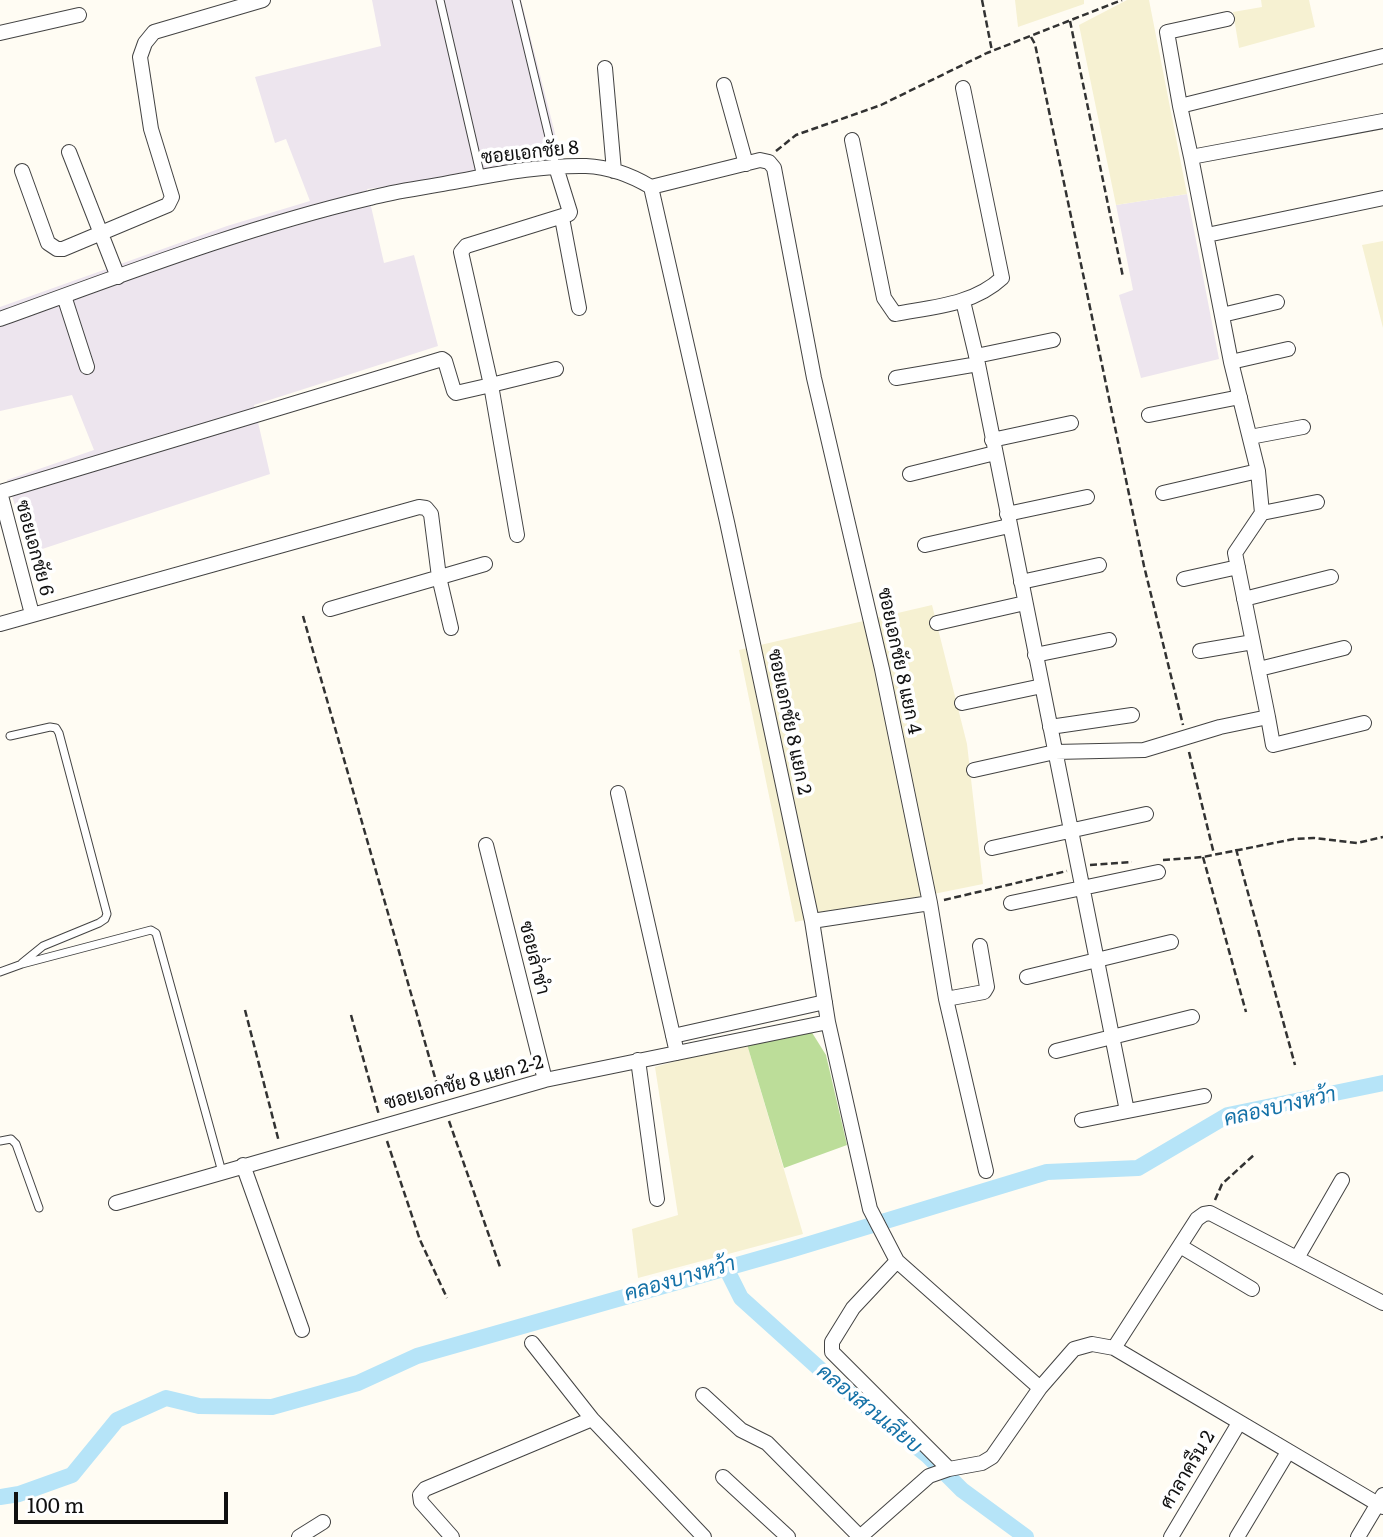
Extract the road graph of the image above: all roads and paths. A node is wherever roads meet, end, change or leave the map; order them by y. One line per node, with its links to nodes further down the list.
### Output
1 (263, 0): 30 (street)
2 (440, 0): 26 (lane)
3 (516, 0): 23 (lane)
4 (982, 0): 11 (path)
5 (1122, 0): 8 (path)
6 (79, 15): 9 (street)
7 (1227, 19): 16 (street)
8 (1070, 21): 10 (path); 33 (path)
9 (0, 33)
10 (1031, 37): 11 (path); 93 (path)
11 (992, 51): 21 (path)
12 (1383, 56): 16 (street)
13 (605, 68): 24 (street)
14 (724, 85): 22 (street)
15 (963, 88): 35 (street)
16 (1180, 106): 20 (street)
17 (1383, 121): 20 (street)
18 (852, 140): 35 (street)
19 (69, 152): 30 (street)
20 (1191, 157): 31 (street)
21 (769, 162): 22 (street); 106 (street, ซอยเอกชัย 8 แยก 4)
22 (746, 164): 27 (street)
23 (556, 167): 24 (street, ซอยเอกชัย 8); 26 (street, ซอยเอกชัย 8); 29 (street)
24 (614, 170): 27 (street, ซอยเอกชัย 8)
25 (22, 171): 30 (street)
26 (481, 177): 32 (street, ซอยเอกชัย 8)
27 (651, 187): 108 (street, ซอยเอกชัย 8 แยก 2)
28 (1383, 198): 31 (street)
29 (562, 218): 37 (street); 47 (street)
30 (102, 234): 32 (street)
31 (1207, 235): 38 (street)
32 (118, 277): 34 (street, ซอยเอกชัย 8)
33 (1123, 277)
34 (64, 296): 39 (street, ซอยเอกชัย 8); 44 (street)
35 (963, 301): 42 (street)
36 (1277, 302): 38 (street)
37 (579, 308)
38 (1222, 315): 43 (street)
39 (0, 319)
40 (1053, 340): 42 (street)
41 (1288, 349): 43 (street)
42 (977, 360): 46 (street); 53 (street)
43 (1231, 362): 48 (street)
44 (88, 367)
45 (556, 369): 47 (street)
46 (896, 378)
47 (491, 385): 56 (street); 63 (street)
48 (1240, 397): 49 (street); 52 (street)
49 (1149, 415)
50 (1071, 423): 53 (street)
51 (1303, 427): 52 (street)
52 (1250, 437): 54 (street)
53 (993, 447): 55 (street); 61 (street)
54 (1258, 471): 57 (street); 60 (street)
55 (911, 474)
56 (0, 492): 62 (street, ซอยเอกชัย 6)
57 (1163, 493)
58 (1087, 497): 61 (street)
59 (1317, 502): 60 (street)
60 (1262, 513): 67 (street)
61 (1008, 520): 64 (street); 71 (street)
62 (4, 526): 75 (street, ซอยเอกชัย 6)
63 (517, 536)
64 (925, 545)
65 (485, 564): 68 (street)
66 (1099, 565): 71 (street)
67 (1238, 567): 70 (street); 72 (street)
68 (439, 577): 74 (street); 75 (street); 79 (street)
69 (1331, 577): 72 (street)
70 (1184, 579)
71 (1021, 582): 73 (street)
72 (1244, 598): 81 (street)
73 (1025, 603): 77 (street); 84 (street)
74 (330, 609)
75 (32, 614): 78 (street)
76 (303, 616): 130 (path)
77 (937, 623)
78 (0, 624)
79 (450, 628)
80 (1109, 640): 84 (street)
81 (1253, 642): 83 (street); 85 (street)
82 (1344, 648): 85 (street)
83 (1200, 651)
84 (1035, 655): 86 (street)
85 (1259, 669): 89 (street)
86 (1042, 687): 87 (street); 91 (street)
87 (962, 703)
88 (1132, 715): 91 (street)
89 (1268, 717): 90 (street); 93 (street)
90 (1364, 723)
91 (1050, 727): 94 (street)
92 (10, 736): 112 (lane)
93 (1186, 738): 94 (street); 102 (path)
94 (1055, 752): 95 (street); 98 (street)
95 (974, 770)
96 (618, 793): 122 (street)
97 (1146, 814): 98 (street)
98 (1070, 831): 100 (street); 105 (street)
99 (486, 845): 128 (street, ซอยล่ำชำ)
100 (992, 848)
101 (1236, 849): 127 (path)
102 (1214, 855)
103 (1203, 857): 118 (path)
104 (1158, 872): 105 (street)
105 (1082, 888): 107 (street); 111 (street)
106 (930, 903): 108 (street); 115 (street, ซอยเอกชัย 8 แยก 4)
107 (1011, 903)
108 (812, 921): 116 (street, ซอยเอกชัย 8 แยก 2)
109 (1171, 942): 111 (street)
110 (980, 946): 115 (street)
111 (1096, 960): 114 (street); 123 (street)
112 (22, 964): 113 (lane); 139 (lane)
113 (0, 972)
114 (1027, 977)
115 (946, 999): 138 (street, ซอยเอกชัย 8 แยก 4)
116 (825, 1002): 121 (street, ซอยเอกชัย 8 แยก 2); 122 (street)
117 (245, 1010): 135 (path)
118 (1246, 1013)
119 (352, 1015): 133 (path)
120 (1192, 1017): 123 (street)
121 (828, 1022): 125 (street, ซอยเอกชัย 8 แยก 2-2); 147 (street, ซอยเอกชัย 8 แยก 2)
122 (673, 1036): 125 (street)
123 (1112, 1037): 124 (street); 131 (street)
124 (1056, 1051)
125 (677, 1053): 126 (street, ซอยเอกชัย 8 แยก 2-2)
126 (638, 1060): 128 (street, ซอยเอกชัย 8 แยก 2-2); 141 (street)
127 (1295, 1065)
128 (545, 1080): 130 (street, ซอยเอกชัย 8 แยก 2-2)
129 (1204, 1096): 131 (street)
130 (444, 1108): 133 (street, ซอยเอกชัย 8 แยก 2-2); 148 (path)
131 (1126, 1111): 132 (street)
132 (1082, 1120)
133 (382, 1126): 135 (street, ซอยเอกชัย 8 แยก 2-2); 150 (path)
134 (0, 1141): 143 (lane)
135 (282, 1154): 137 (street, ซอยเอกชัย 8 แยก 2-2)
136 (1255, 1154): 144 (path)
137 (243, 1166): 139 (street, ซอยเอกชัย 8 แยก 2-2); 152 (street)
138 (986, 1171)
139 (222, 1172): 142 (street, ซอยเอกชัย 8 แยก 2-2)
140 (1342, 1180): 146 (street)
141 (657, 1199)
142 (116, 1203)
143 (38, 1208)
144 (1210, 1213): 145 (street); 146 (street)
145 (1180, 1246): 149 (street); 154 (street)
146 (1297, 1258): 151 (street)
147 (897, 1261): 155 (street); 160 (street)
148 (500, 1266)
149 (1252, 1289)
150 (447, 1298)
151 (1383, 1303)
152 (302, 1330)
153 (532, 1343): 157 (street)
154 (1114, 1348): 155 (street); 158 (street)
155 (1040, 1388): 160 (street)
156 (703, 1395): 168 (street)
157 (592, 1419): 165 (street); 166 (street)
158 (1239, 1423): 159 (street); 169 (street, ศาลาครืน 2)
159 (1288, 1452): 162 (street); 170 (street)
160 (947, 1469): 168 (street)
161 (723, 1477): 167 (street)
162 (1381, 1502): 171 (street)
163 (323, 1522): 164 (street)
164 (299, 1537)
165 (452, 1537)
166 (704, 1537)
167 (788, 1537)
168 (860, 1537)
169 (1171, 1537)
170 (1237, 1537)
171 (1358, 1537)

